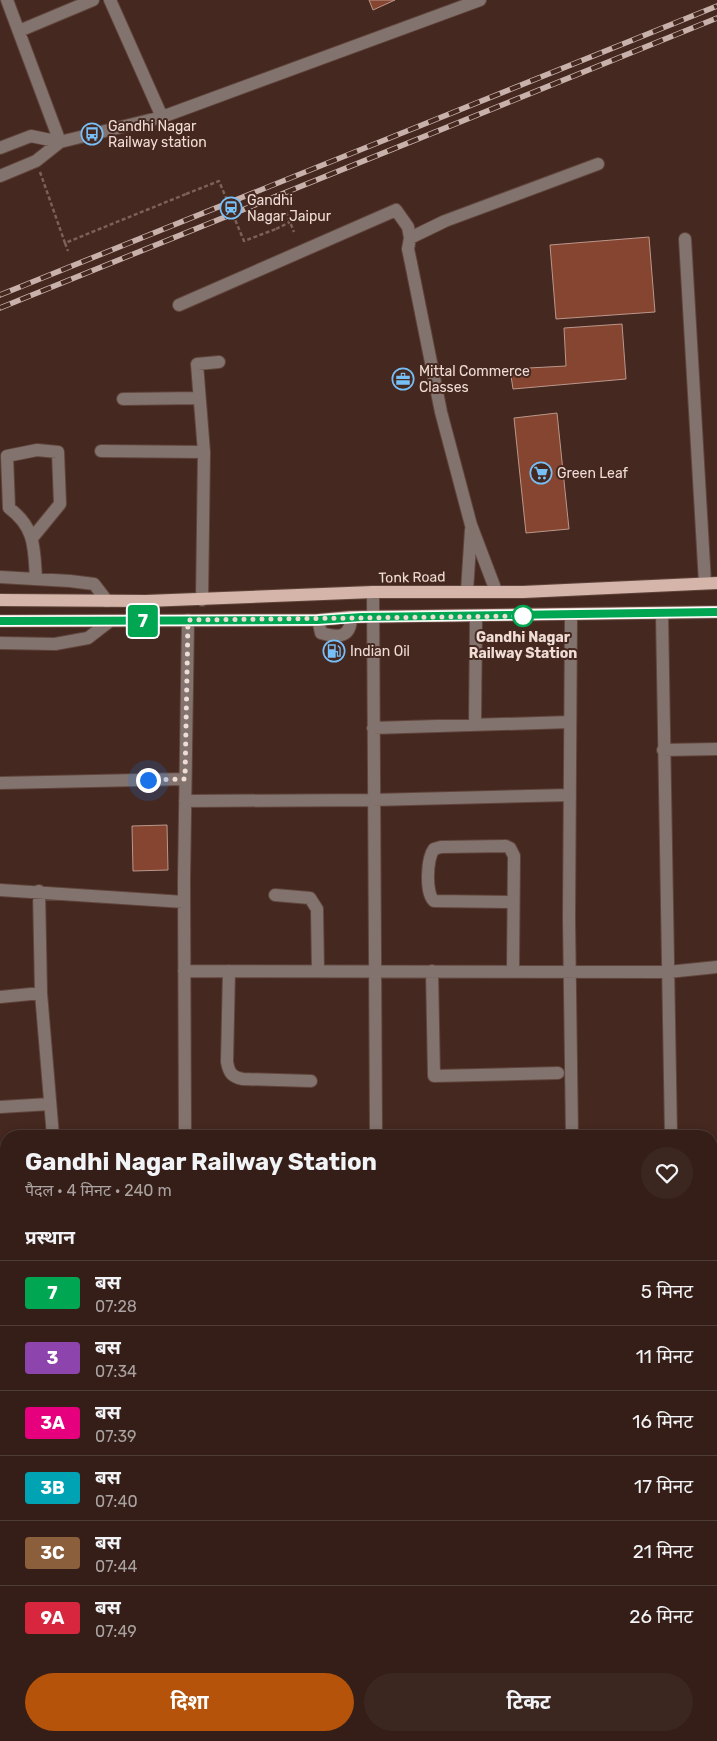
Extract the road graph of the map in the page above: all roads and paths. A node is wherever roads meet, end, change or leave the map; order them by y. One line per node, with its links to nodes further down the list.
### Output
1 (7, 0): 5 (street)
2 (92, 0): 5 (street)
3 (110, 0): 6 (street)
4 (479, 0): 6 (street)
5 (18, 31): 7 (street)
6 (162, 117): 7 (street)
7 (60, 142): 8 (street); 9 (street)
8 (0, 148)
9 (36, 161): 11 (street); 17 (path)
10 (598, 164): 15 (street)
11 (0, 176)
12 (286, 212): 13 (path)
13 (290, 222): 14 (path); 17 (path, bridge)
14 (294, 232)
15 (410, 238): 19 (street); 25 (street)
16 (685, 239): 29 (street)
17 (65, 243): 18 (path)
18 (68, 251)
19 (179, 305)
20 (219, 362): 22 (street)
21 (123, 398): 22 (street)
22 (199, 398): 24 (street)
23 (102, 451): 24 (street)
24 (204, 452): 34 (street)
25 (471, 524): 30 (street); 31 (street)
26 (33, 537): 26 (street); 28 (street)
27 (0, 578): 28 (street)
28 (36, 579): 35 (street)
29 (711, 583): 31 (main road, Tonk Road)
30 (467, 591): 31 (main road, Tonk Road); 32 (main road, Tonk Road)
31 (496, 591)
32 (373, 592): 34 (main road, Tonk Road); 38 (street)
33 (0, 600): 35 (main road, Tonk Road)
34 (202, 600): 35 (main road, Tonk Road)
35 (107, 602)
36 (717, 612): 37 (main road)
37 (662, 614): 40 (main road); 51 (street)
38 (372, 616): 39 (main road); 41 (main road); 49 (street)
39 (476, 616): 40 (main road); 48 (street)
40 (571, 616): 47 (street)
41 (351, 617): 43 (main road); 43 (street)
42 (188, 620): 43 (main road); 45 (main road); 52 (street)
43 (318, 620)
44 (0, 621): 45 (main road)
45 (110, 622): 46 (street)
46 (0, 643)
47 (570, 722): 48 (street); 54 (street)
48 (475, 725): 49 (street)
49 (373, 728): 55 (street)
50 (717, 749): 51 (street)
51 (663, 750): 70 (street)
52 (185, 779): 53 (street); 56 (street)
53 (0, 783)
54 (570, 794): 55 (street); 65 (street)
55 (373, 800): 56 (street); 69 (street)
56 (185, 801): 60 (street)
57 (0, 890): 58 (street)
58 (39, 891): 60 (street); 71 (street)
59 (275, 895): 68 (street)
60 (184, 902): 66 (street)
61 (513, 902): 61 (street); 64 (street)
62 (717, 967): 70 (street)
63 (432, 970): 64 (street); 69 (street); 73 (street)
64 (513, 970): 65 (street)
65 (570, 970): 70 (street); 80 (street)
66 (184, 971): 67 (street); 78 (street)
67 (229, 971): 68 (street); 74 (street)
68 (318, 971): 69 (street)
69 (377, 971): 79 (street)
70 (668, 972): 81 (street)
71 (41, 993): 72 (street); 75 (street)
72 (0, 997)
73 (558, 1073)
74 (311, 1081)
75 (50, 1104): 76 (street); 77 (street)
76 (0, 1107)
77 (52, 1130)
78 (185, 1130)
79 (376, 1130)
80 (572, 1130)
81 (671, 1130)

